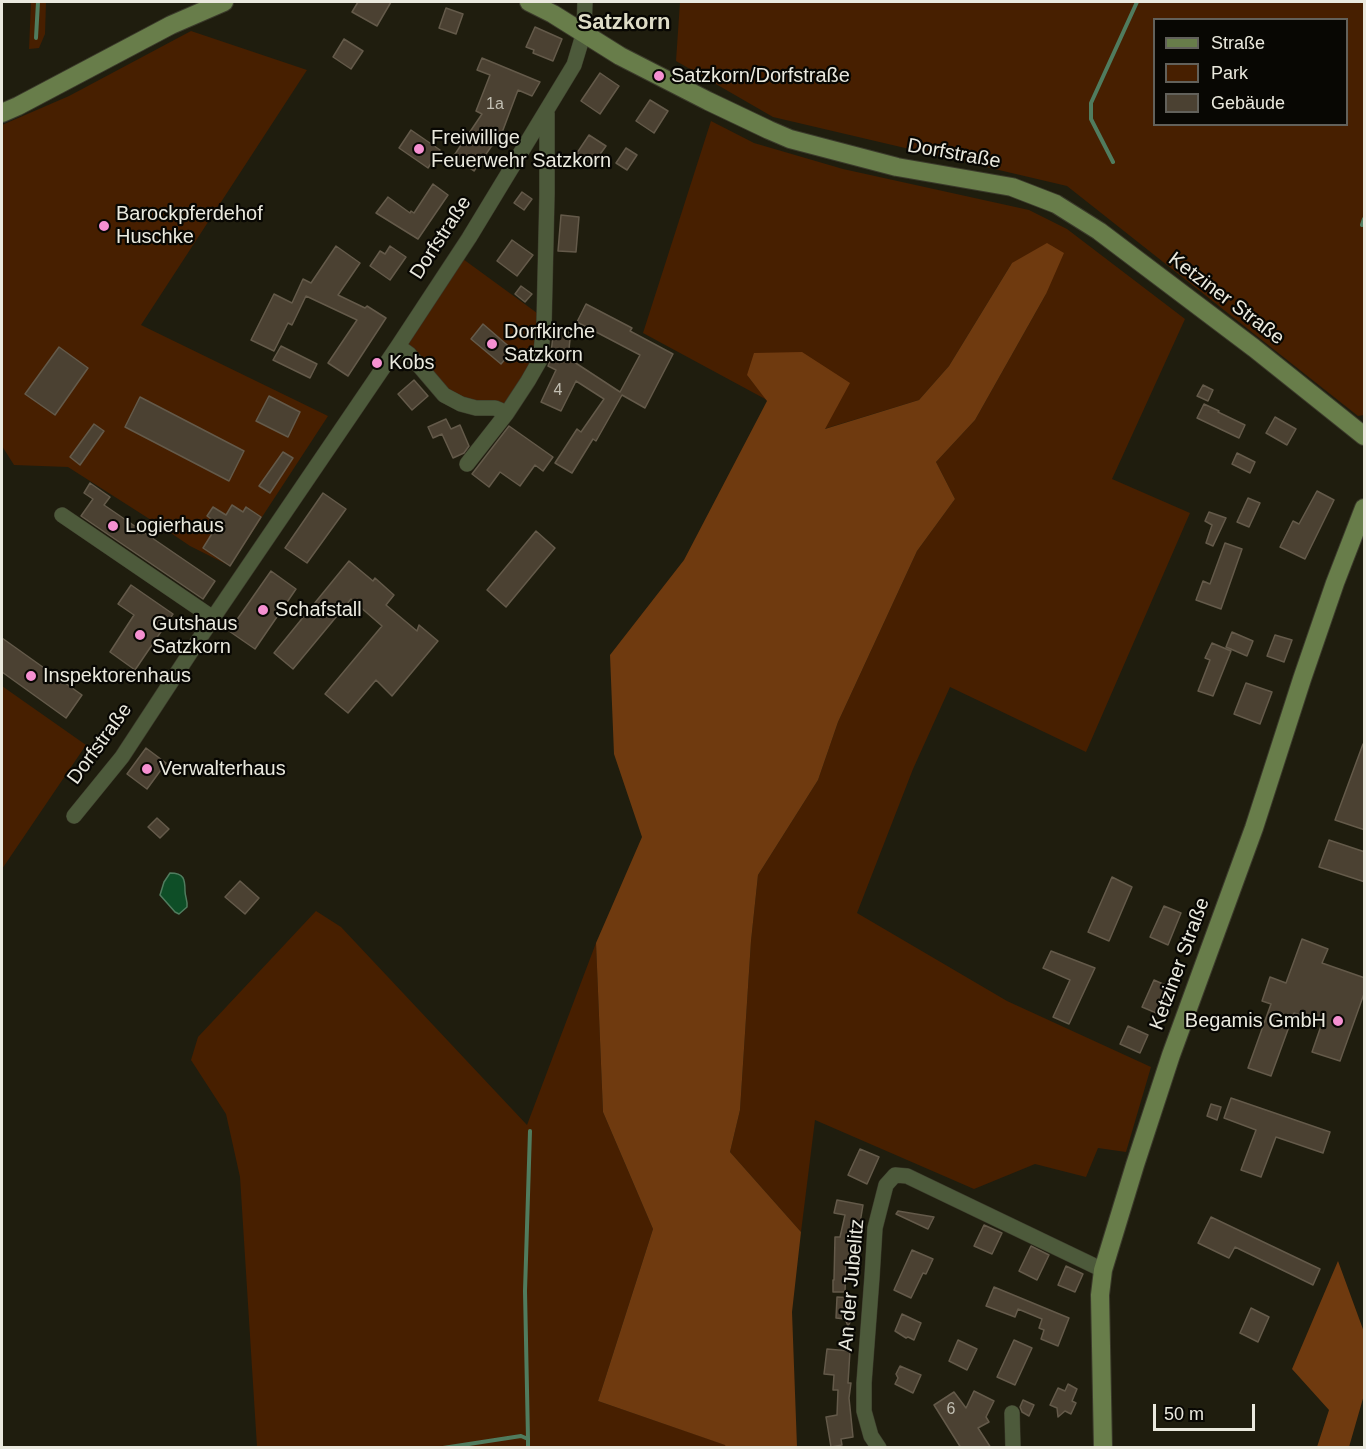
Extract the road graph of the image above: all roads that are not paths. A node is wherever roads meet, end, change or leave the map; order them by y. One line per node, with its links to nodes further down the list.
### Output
1 (224, 2): 6 (street)
2 (529, 2): 4 (street)
3 (585, 2): 4 (street)
4 (584, 32): 5 (street, Dorfstraße); 7 (street, Dorfstraße)
5 (547, 111): 8 (street, Dorfstraße); 9 (street)
6 (2, 113)
7 (1056, 204): 10 (street, Ketziner Straße)
8 (398, 346): 9 (street); 14 (street, Dorfstraße)
9 (507, 413): 11 (street)
10 (1365, 436)
11 (467, 464)
12 (1365, 508): 16 (street, Ketziner Straße)
13 (62, 515): 14 (street)
14 (213, 618): 15 (street, Dorfstraße)
15 (74, 816)
16 (1103, 1270): 18 (street, An der Jubelitz); 20 (street, Ketziner Straße)
17 (1012, 1413): 19 (street)
18 (879, 1448)
19 (1013, 1448)
20 (1103, 1448)

